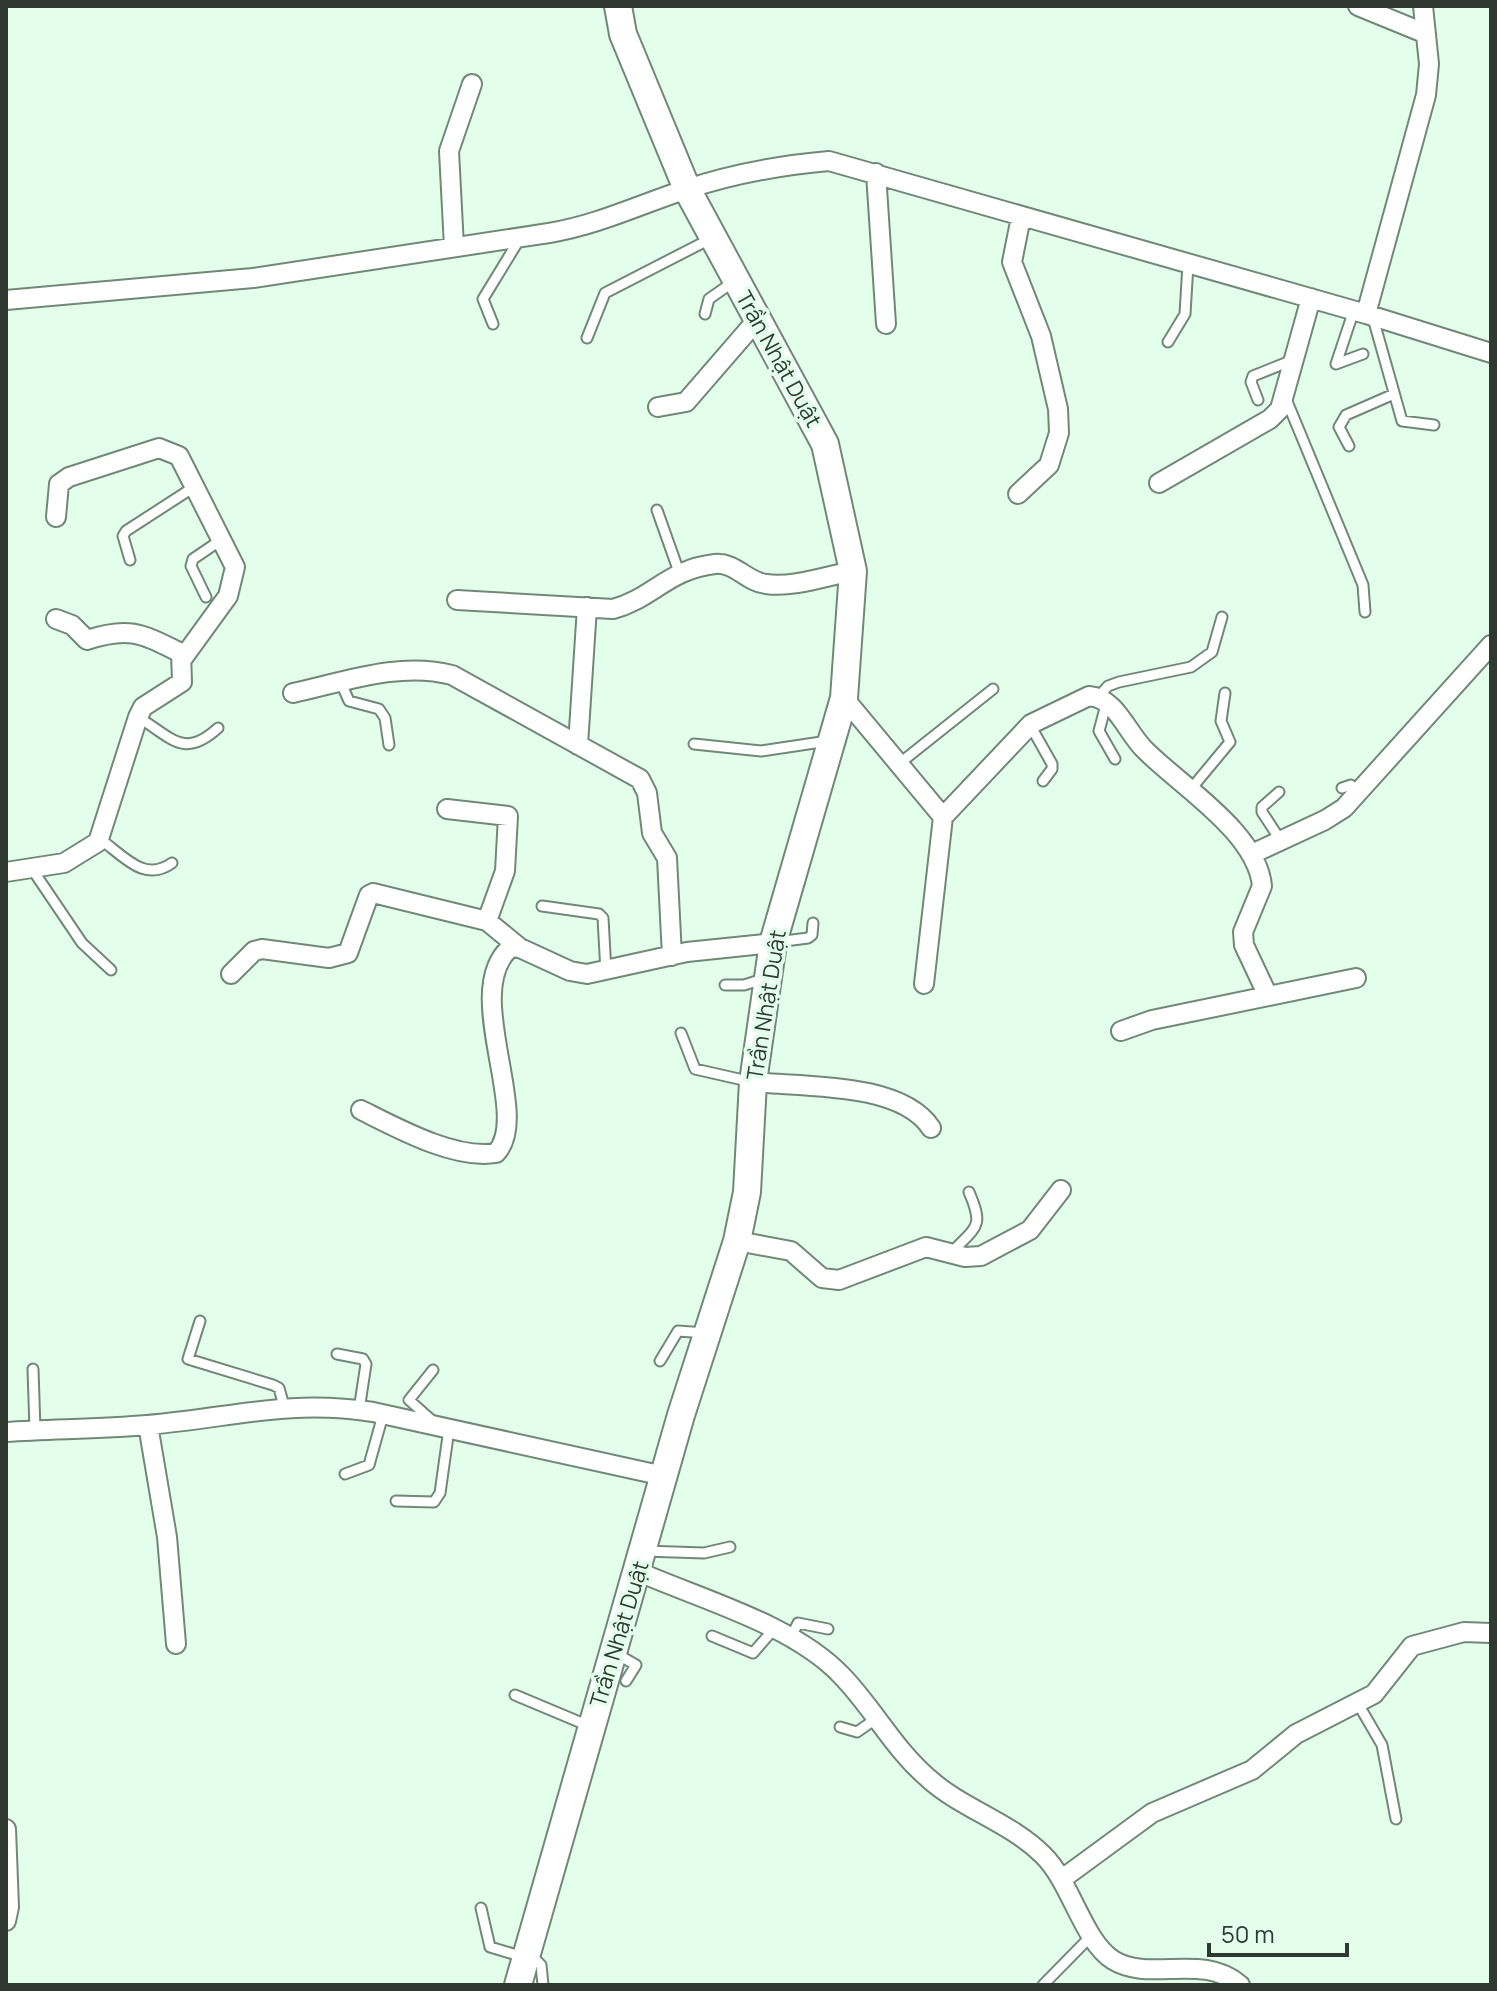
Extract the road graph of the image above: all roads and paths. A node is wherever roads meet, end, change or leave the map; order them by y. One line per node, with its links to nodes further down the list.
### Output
1 (618, 6): 7 (main road, Trần Nhật Duật)
2 (1358, 6): 4 (street)
3 (1423, 6): 4 (street)
4 (1424, 33): 16 (street)
5 (472, 84): 11 (street)
6 (876, 173): 7 (street); 8 (street); 20 (street)
7 (687, 189): 9 (street); 10 (main road, Trần Nhật Duật)
8 (1021, 217): 12 (street); 34 (street)
9 (521, 237): 11 (street); 19 (lane)
10 (712, 238): 13 (main road, Trần Nhật Duật); 21 (lane)
11 (454, 247): 15 (street)
12 (1188, 264): 14 (street); 22 (lane)
13 (736, 280): 17 (lane); 18 (main road, Trần Nhật Duật)
14 (1311, 298): 16 (street); 25 (street)
15 (6, 300)
16 (1364, 313): 23 (street); 24 (lane); 26 (lane)
17 (705, 314)
18 (757, 320): 29 (street); 39 (main road, Trần Nhật Duật)
19 (493, 324)
20 (886, 324)
21 (587, 338)
22 (1168, 342)
23 (1491, 353)
24 (1363, 354)
25 (1295, 359): 27 (street); 28 (lane)
26 (1394, 394): 30 (lane); 31 (lane)
27 (1285, 396): 32 (street); 44 (lane)
28 (1258, 400)
29 (658, 407)
30 (1434, 425)
31 (1349, 446)
32 (1159, 483)
33 (195, 487): 36 (street); 37 (street); 38 (lane)
34 (1018, 494)
35 (657, 510): 40 (lane)
36 (56, 517)
37 (222, 540): 41 (lane); 48 (street)
38 (130, 560)
39 (853, 571): 40 (street); 53 (main road, Trần Nhật Duật)
40 (679, 572): 43 (street)
41 (206, 597)
42 (457, 600): 43 (street)
43 (587, 607): 61 (street)
44 (1365, 612)
45 (1222, 617): 54 (lane)
46 (56, 619): 48 (street)
47 (1491, 645): 70 (street)
48 (183, 658): 55 (street)
49 (341, 683): 51 (street); 60 (lane); 61 (street)
50 (993, 689): 63 (lane)
51 (293, 693)
52 (1225, 693): 65 (lane)
53 (844, 698): 58 (main road, Trần Nhật Duật); 63 (street)
54 (1103, 699): 56 (street); 62 (lane); 65 (street)
55 (138, 717): 57 (lane); 69 (street)
56 (1030, 725): 64 (lane); 68 (street)
57 (218, 728)
58 (831, 741): 59 (lane); 77 (main road, Trần Nhật Duật)
59 (694, 744)
60 (389, 745)
61 (578, 745): 79 (street)
62 (1115, 759)
63 (900, 763): 68 (street)
64 (1043, 781)
65 (1191, 789): 71 (street)
66 (1279, 792): 70 (lane)
67 (447, 809): 75 (street)
68 (943, 817): 85 (street)
69 (100, 839): 72 (lane); 73 (street)
70 (1281, 841): 71 (street)
71 (1252, 854): 87 (street)
72 (172, 863)
73 (15, 868): 80 (lane)
74 (542, 906): 81 (lane)
75 (487, 921): 78 (street); 82 (street)
76 (813, 923): 77 (lane)
77 (773, 943): 79 (street); 83 (main road, Trần Nhật Duật)
78 (520, 948): 81 (street); 91 (street)
79 (672, 956): 81 (street)
80 (111, 970)
81 (606, 972)
82 (231, 974)
83 (766, 978): 86 (lane); 90 (main road, Trần Nhật Duật)
84 (1356, 978): 87 (street)
85 (924, 984)
86 (725, 985)
87 (1267, 994): 88 (street)
88 (1121, 1031)
89 (681, 1033): 90 (lane)
90 (753, 1082): 92 (street); 95 (main road, Trần Nhật Duật)
91 (361, 1110)
92 (931, 1128)
93 (1061, 1190): 96 (street)
94 (969, 1192): 96 (lane)
95 (737, 1241): 96 (street); 98 (main road, Trần Nhật Duật)
96 (952, 1252)
97 (200, 1321): 103 (lane)
98 (707, 1333): 100 (lane); 111 (main road, Trần Nhật Duật)
99 (337, 1354): 104 (lane)
100 (660, 1361)
101 (33, 1369): 108 (lane)
102 (433, 1370): 107 (lane)
103 (284, 1406): 104 (street); 106 (street)
104 (359, 1410): 105 (street)
105 (383, 1415): 107 (street); 110 (lane)
106 (148, 1425): 108 (street); 120 (street)
107 (444, 1428): 111 (street); 112 (lane)
108 (35, 1430): 109 (street)
109 (6, 1432)
110 (345, 1474)
111 (664, 1476): 114 (main road, Trần Nhật Duật)
112 (396, 1501)
113 (730, 1547): 114 (lane)
114 (642, 1562): 116 (street); 121 (main road, Trần Nhật Duật)
115 (828, 1629): 119 (lane)
116 (773, 1630): 118 (lane); 119 (street)
117 (1491, 1633): 124 (street)
118 (712, 1636)
119 (791, 1637): 125 (street)
120 (176, 1644)
121 (613, 1652): 122 (lane); 126 (main road, Trần Nhật Duật)
122 (626, 1681)
123 (515, 1695): 126 (lane)
124 (1357, 1702): 128 (lane); 130 (street)
125 (877, 1718): 127 (lane); 130 (street)
126 (592, 1727): 134 (main road, Trần Nhật Duật)
127 (840, 1727)
128 (1396, 1819)
129 (6, 1829): 132 (street)
130 (1062, 1879): 133 (street)
131 (481, 1908): 134 (lane)
132 (7, 1918)
133 (1093, 1934): 137 (lane); 138 (street)
134 (524, 1959): 135 (main road, Trần Nhật Duật); 136 (lane)
135 (518, 1985)
136 (543, 1985)
137 (1043, 1985)
138 (1240, 1985)

